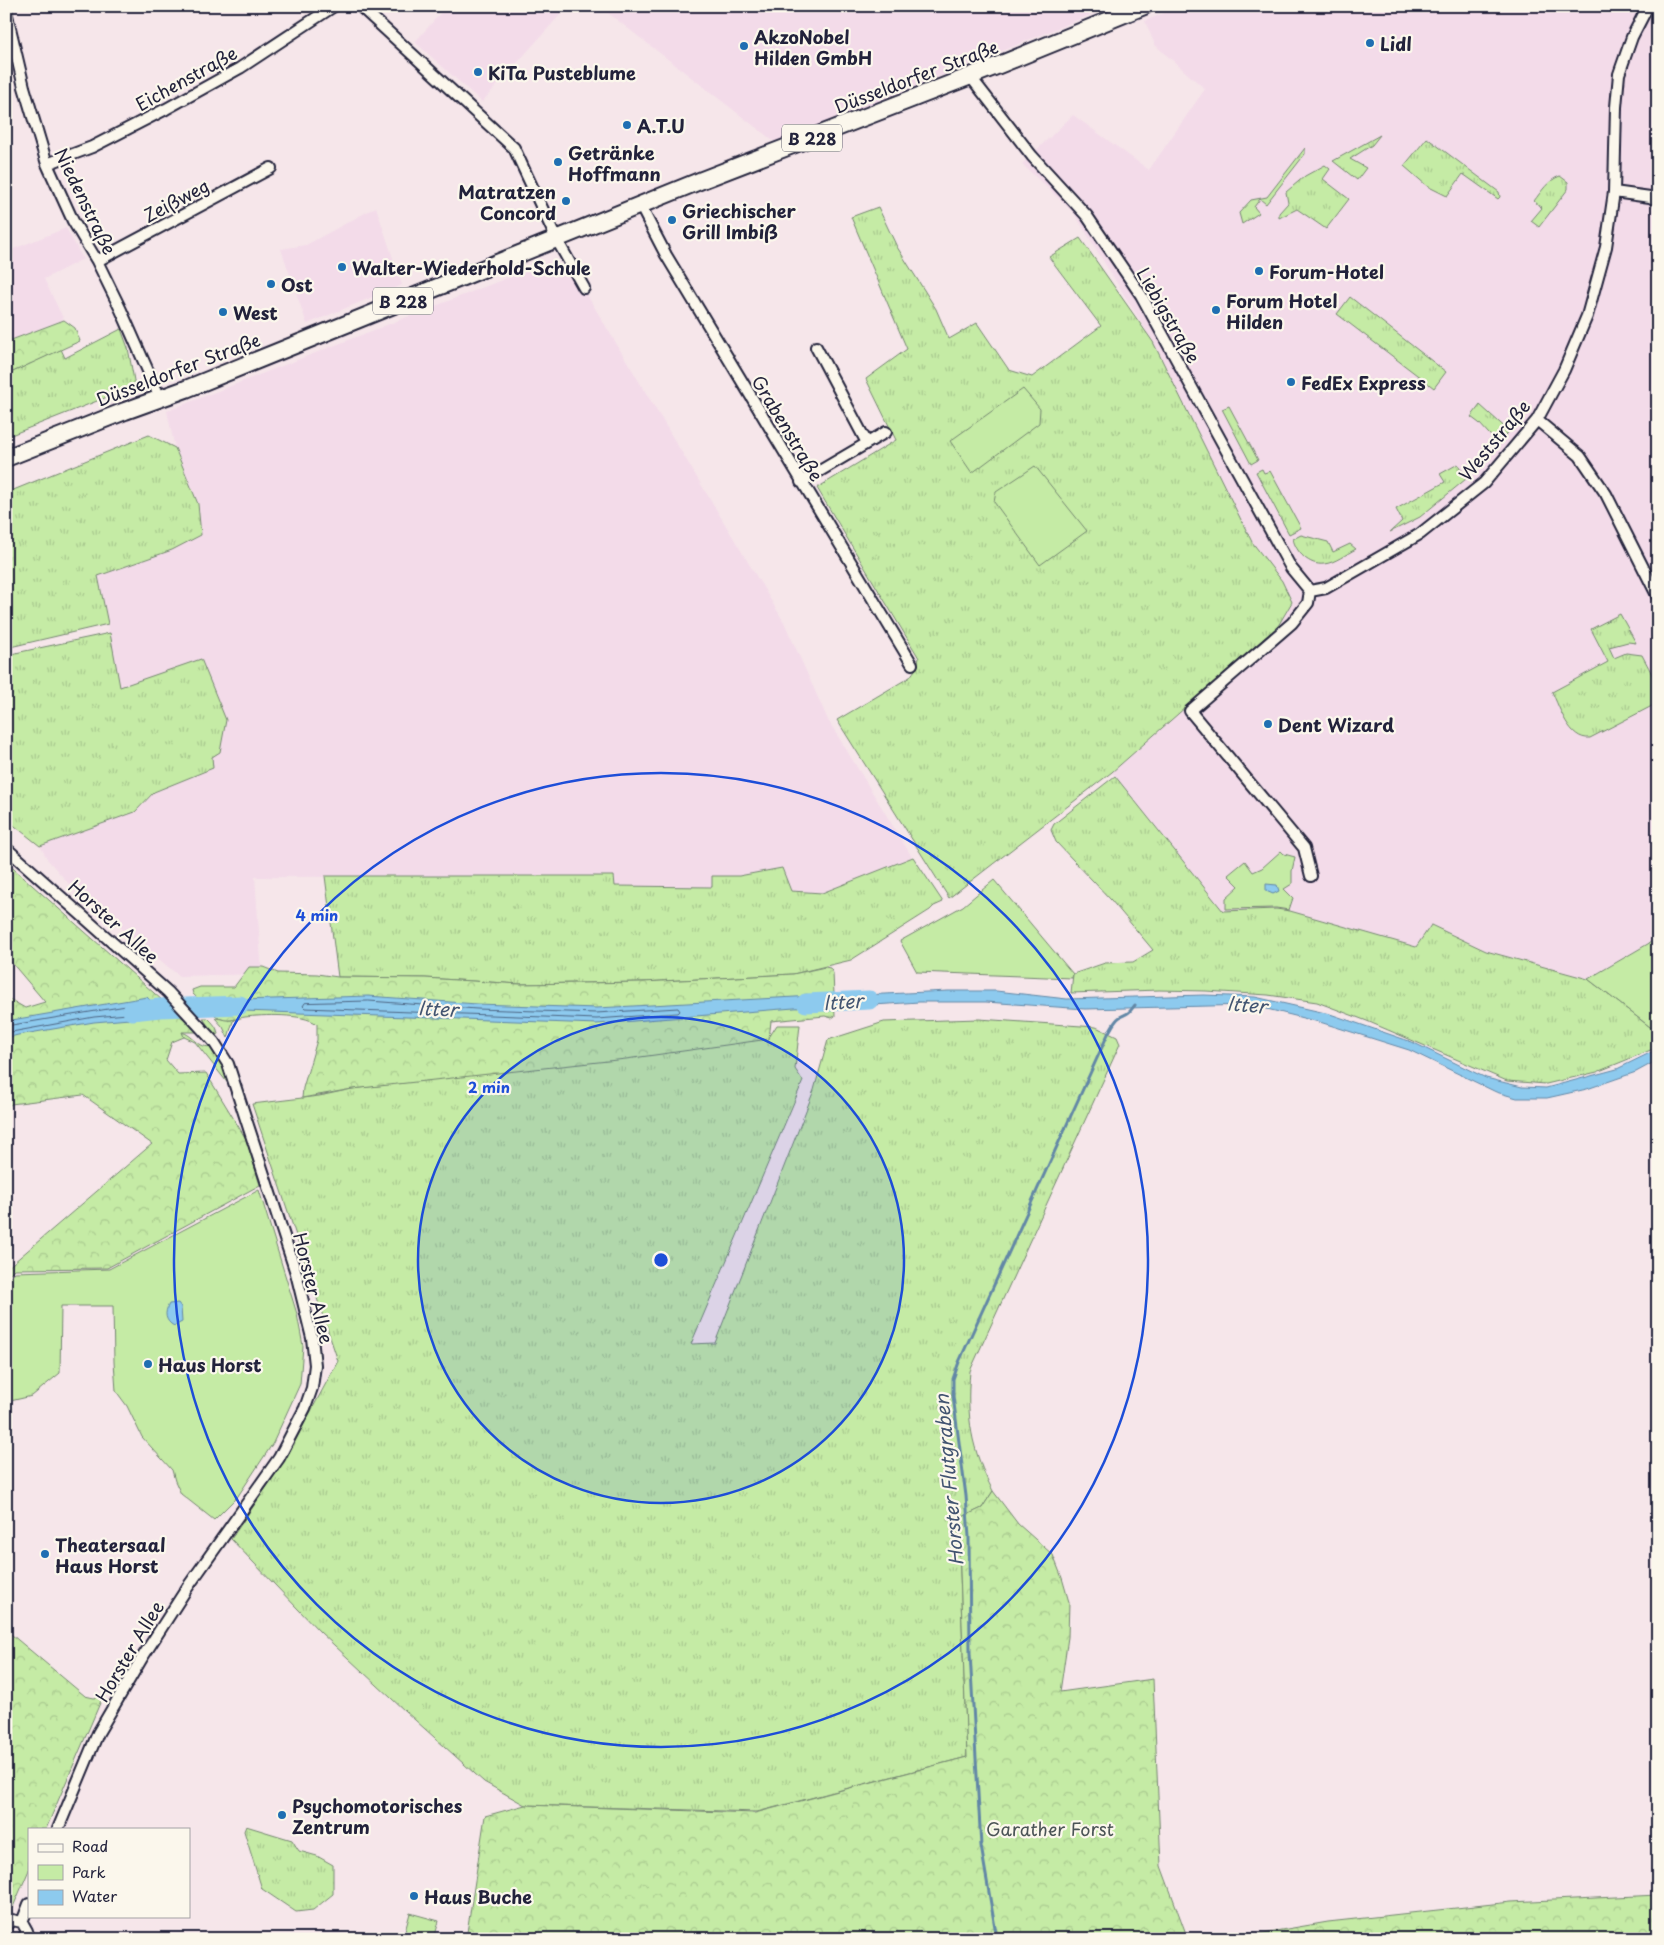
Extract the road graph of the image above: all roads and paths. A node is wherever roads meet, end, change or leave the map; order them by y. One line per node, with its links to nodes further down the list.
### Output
1 (334, 6): 7 (street, Eichenstraße)
2 (360, 6): 12 (street)
3 (1144, 6): 6 (main road, Düsseldorfer Straße / B 228)
4 (1648, 6): 9 (street, Weststraße)
5 (7, 14): 7 (street, Niedenstraße)
6 (970, 76): 11 (main road, Düsseldorfer Straße / B 228); 22 (street, Liebigstraße)
7 (47, 164): 13 (street, Niedenstraße)
8 (271, 168): 13 (street, Zeißweg)
9 (1614, 192): 10 (street); 17 (street, Weststraße)
10 (1658, 201)
11 (640, 205): 12 (main road, Düsseldorfer Straße / B 228); 21 (street, Grabenstraße)
12 (557, 240): 14 (street); 16 (main road, Düsseldorfer Straße / B 228)
13 (97, 261): 16 (street, Niedenstraße)
14 (584, 288)
15 (816, 347): 19 (street)
16 (160, 398): 20 (main road, Düsseldorfer Straße / B 228)
17 (1536, 420): 22 (street, Weststraße); 23 (street)
18 (886, 432): 19 (street)
19 (867, 443): 21 (street)
20 (6, 458)
21 (801, 482): 24 (street, Grabenstraße)
22 (1310, 591): 26 (street)
23 (1658, 597)
24 (912, 664)
25 (6, 848): 27 (street, Horster Allee)
26 (1311, 876)
27 (58, 1828)
28 (28, 1907): 29 (street)
29 (22, 1922): 30 (street); 31 (street)
30 (6, 1925)
31 (23, 1939)

